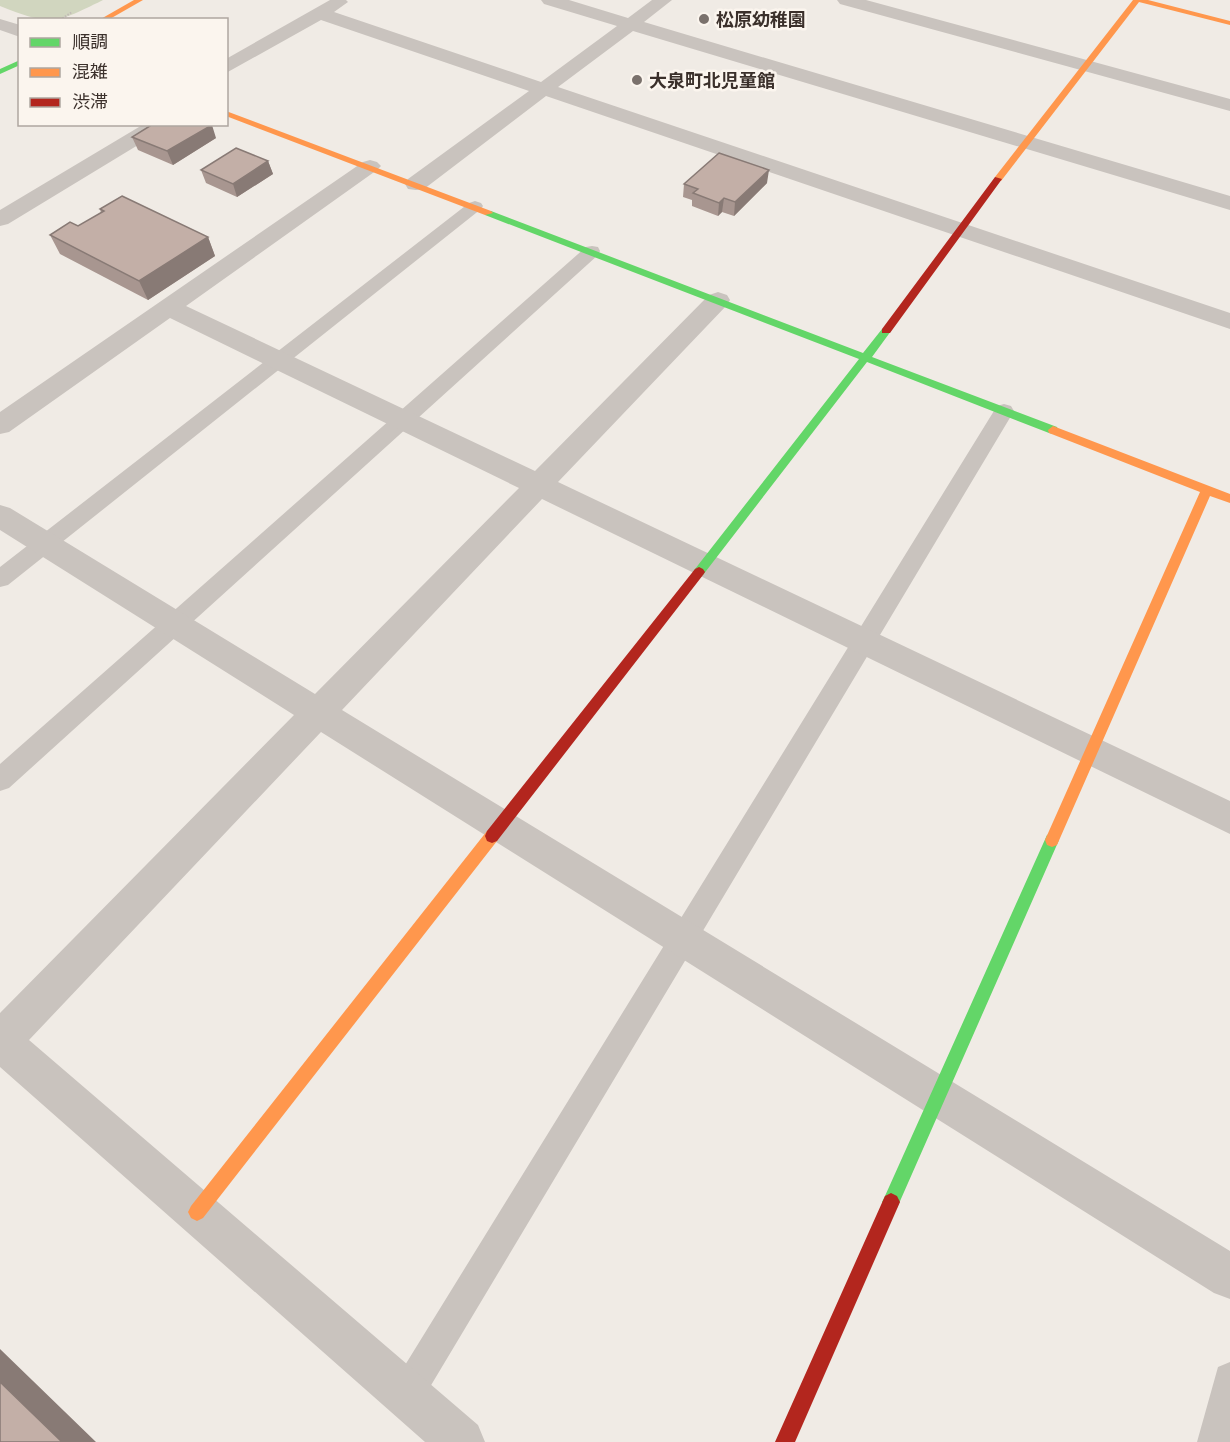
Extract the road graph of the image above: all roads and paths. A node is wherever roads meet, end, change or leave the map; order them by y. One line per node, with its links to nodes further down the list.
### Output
1 (139, 0): 8 (street)
2 (342, 0): 7 (street)
3 (550, 0): 11 (street)
4 (663, 0): 11 (street)
5 (846, 0): 14 (street)
6 (1138, 0): 9 (street); 14 (street)
7 (319, 13): 15 (street); 17 (street)
8 (106, 18)
9 (1230, 23)
10 (0, 24): 12 (street)
11 (630, 24): 17 (street); 21 (street)
12 (18, 31)
13 (18, 63): 16 (street)
14 (1084, 65): 18 (street); 21 (street)
15 (228, 66)
16 (0, 72)
17 (543, 89): 23 (street); 27 (street)
18 (1230, 105)
19 (228, 114): 22 (street)
20 (156, 126): 26 (street)
21 (1025, 142): 24 (street); 27 (street)
22 (370, 166): 23 (street); 30 (street)
23 (416, 184): 25 (street)
24 (1230, 203)
25 (475, 206): 28 (street); 33 (lane)
26 (0, 219)
27 (961, 231): 31 (street); 32 (street)
28 (592, 251): 29 (street); 35 (lane)
29 (718, 300): 32 (street); 37 (street)
30 (168, 307): 33 (street); 36 (street)
31 (1230, 321)
32 (867, 357): 34 (street); 42 (street)
33 (279, 360): 35 (street); 41 (lane)
34 (1004, 411): 38 (street); 45 (lane)
35 (403, 420): 37 (street); 44 (lane)
36 (0, 425)
37 (538, 486): 42 (street); 46 (street)
38 (1207, 490): 39 (street); 47 (street)
39 (1230, 499)
40 (0, 516): 41 (street)
41 (45, 544): 43 (lane); 44 (street)
42 (704, 565): 45 (street); 50 (street)
43 (0, 579)
44 (175, 624): 46 (street); 48 (lane)
45 (863, 642): 47 (street); 51 (lane)
46 (318, 712): 50 (street); 52 (street)
47 (1092, 752): 49 (street); 53 (street)
48 (0, 780)
49 (1230, 818)
50 (500, 825): 51 (street); 54 (street)
51 (684, 938): 53 (street); 57 (lane)
52 (0, 1041): 54 (street)
53 (938, 1096): 55 (street); 59 (street)
54 (197, 1212): 57 (street)
55 (1230, 1277)
56 (1230, 1379): 60 (lane)
57 (406, 1395): 58 (street)
58 (461, 1442)
59 (785, 1442)
60 (1215, 1442)

